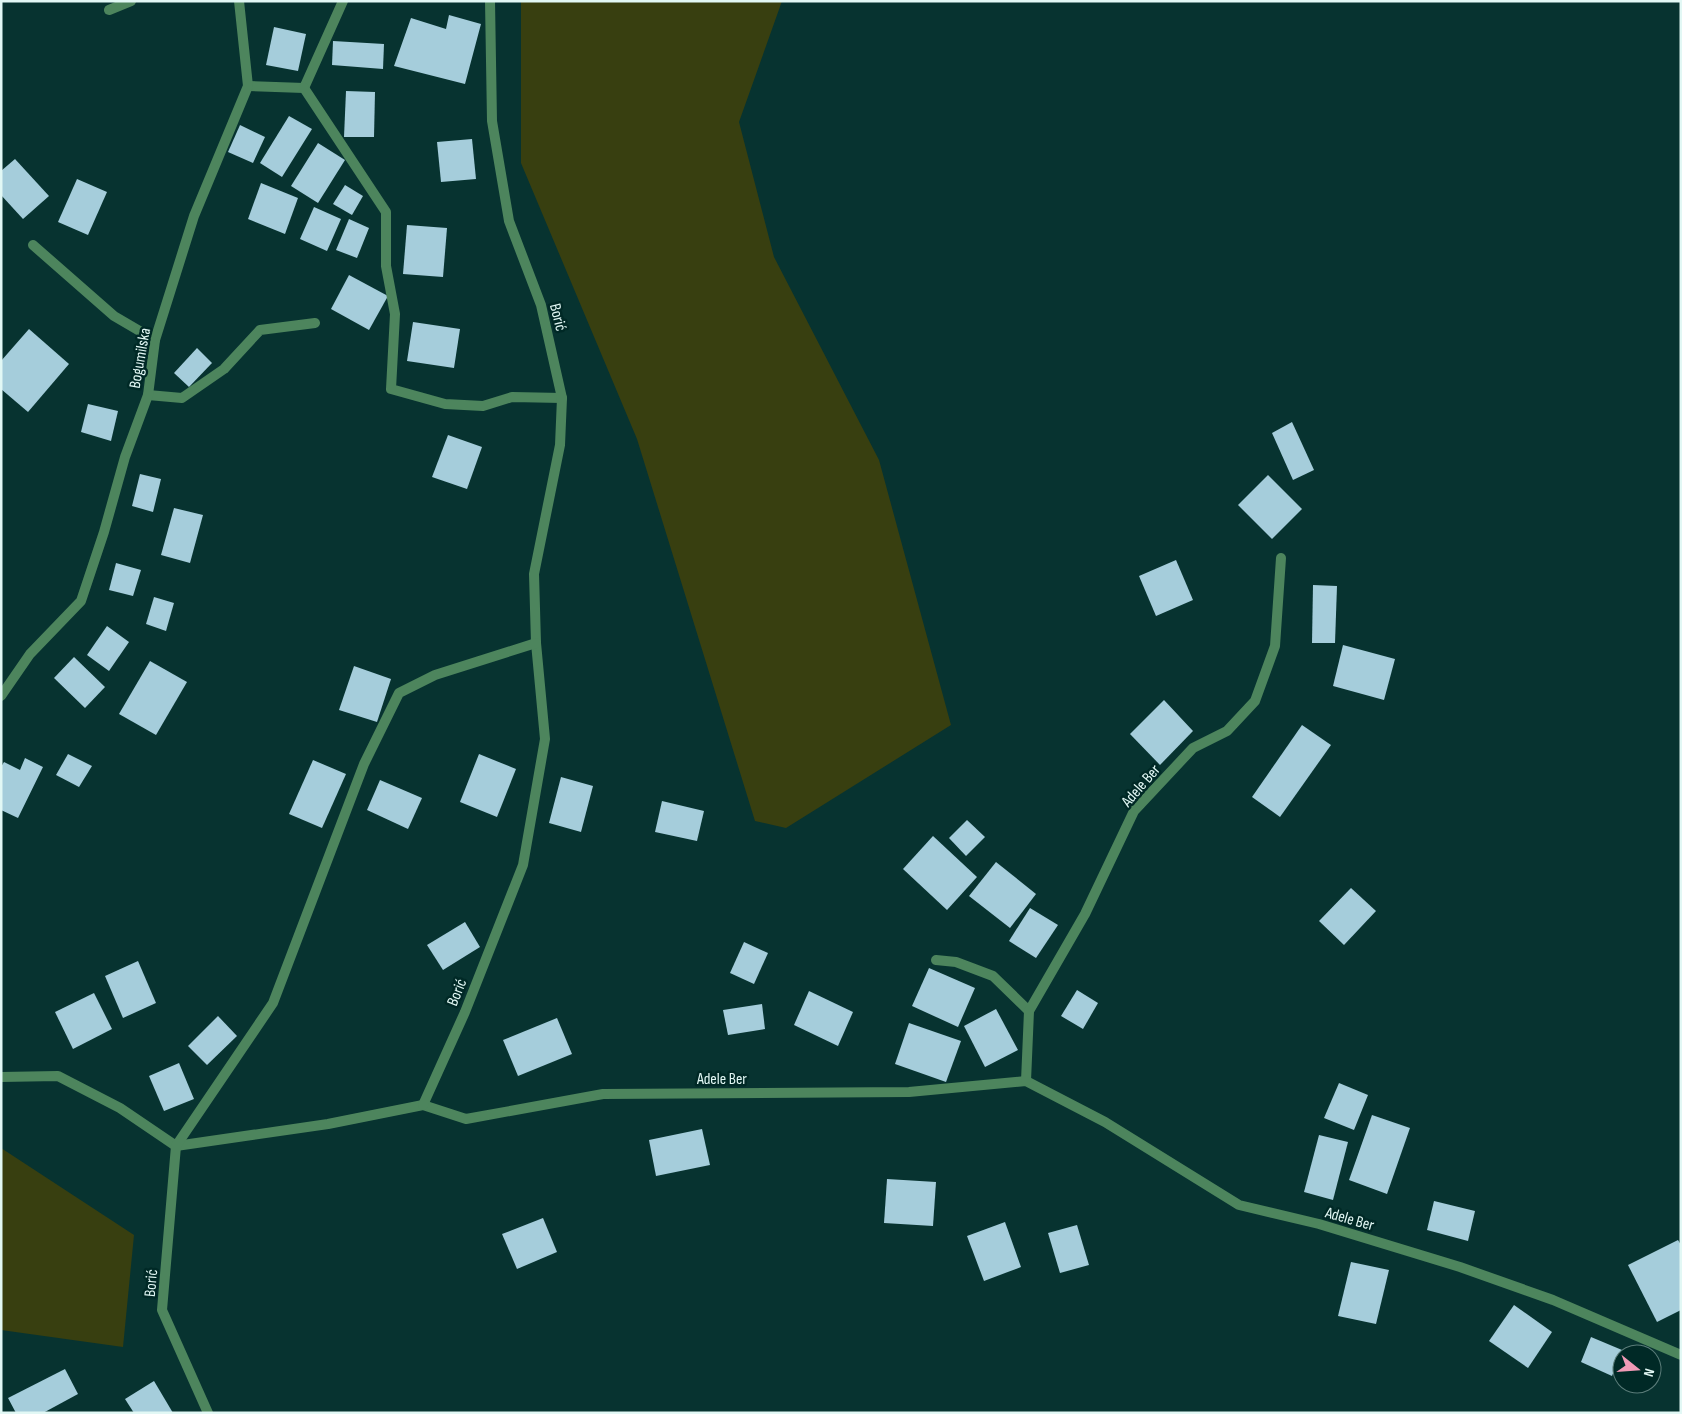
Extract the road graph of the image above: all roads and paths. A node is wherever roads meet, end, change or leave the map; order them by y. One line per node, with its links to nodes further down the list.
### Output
1 (130, 1): 5 (street)
2 (239, 1): 6 (street, Bogumilska)
3 (343, 1): 7 (street)
4 (490, 1): 12 (street, Borić)
5 (109, 10)
6 (248, 86): 7 (street); 10 (street, Bogumilska)
7 (304, 88): 12 (street)
8 (32, 245): 10 (street)
9 (315, 323): 11 (street)
10 (155, 340): 11 (street, Bogumilska)
11 (148, 395): 15 (street, Bogumilska)
12 (562, 398): 14 (street, Borić)
13 (1281, 558): 17 (street, Adele Ber)
14 (536, 643): 20 (street, Borić); 21 (street, Borić)
15 (1, 696)
16 (936, 960): 17 (street)
17 (1029, 1011): 19 (street, Adele Ber)
18 (1, 1077): 21 (street)
19 (1026, 1081): 20 (street, Adele Ber); 22 (street, Adele Ber)
20 (423, 1105): 21 (street)
21 (176, 1146): 23 (street, Borić)
22 (1681, 1354)
23 (208, 1413)

